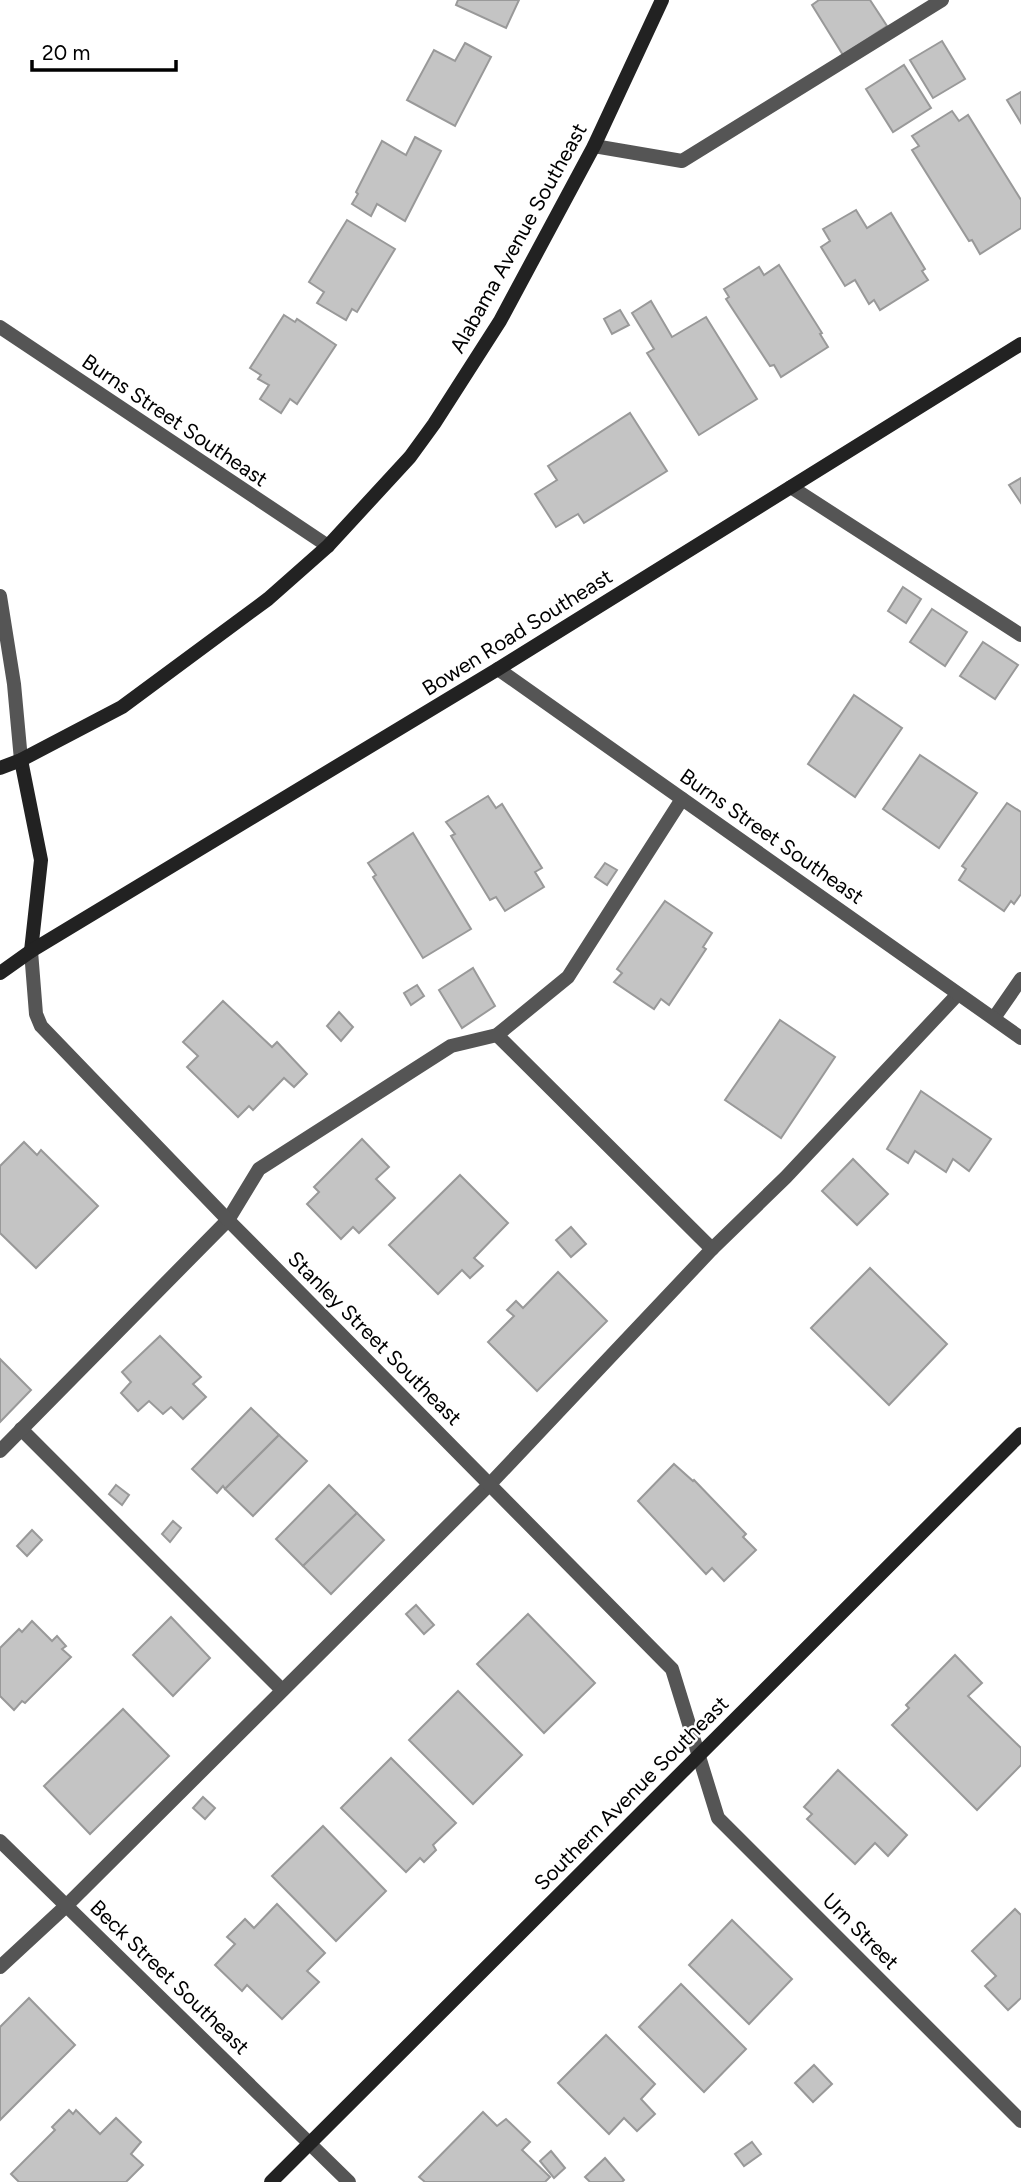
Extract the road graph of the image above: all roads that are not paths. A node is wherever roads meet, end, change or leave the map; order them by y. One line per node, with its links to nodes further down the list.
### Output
1 (662, 0): 3 (street, Alabama Avenue Southeast)
2 (942, 0): 3 (street)
3 (594, 146): 7 (street, Alabama Avenue Southeast)
4 (0, 327): 7 (street, Burns Street Southeast)
5 (1021, 344): 6 (street, Bowen Road Southeast)
6 (792, 487): 9 (street); 10 (street, Bowen Road Southeast)
7 (328, 547): 11 (street, Alabama Avenue Southeast)
8 (0, 596): 11 (street)
9 (1021, 635)
10 (498, 669): 13 (street, Burns Street Southeast); 14 (street, Bowen Road Southeast)
11 (21, 760): 12 (street, Alabama Avenue Southeast); 14 (street)
12 (0, 768)
13 (682, 799): 17 (street, Burns Street Southeast); 19 (street)
14 (31, 951): 15 (street); 21 (street, Stanley Street Southeast)
15 (0, 973)
16 (1021, 979): 18 (street)
17 (958, 993): 18 (street, Burns Street Southeast); 22 (street)
18 (994, 1018): 20 (street, Burns Street Southeast)
19 (497, 1035): 21 (street); 22 (street)
20 (1021, 1038)
21 (228, 1220): 23 (street); 26 (street, Stanley Street Southeast)
22 (712, 1249): 26 (street)
23 (21, 1429): 25 (street); 27 (street)
24 (1021, 1434): 28 (street, Southern Avenue Southeast)
25 (0, 1451)
26 (490, 1484): 27 (street); 28 (street, Stanley Street Southeast)
27 (282, 1690): 30 (street)
28 (699, 1754): 32 (street, Urn Street); 33 (street, Southern Avenue Southeast)
29 (0, 1841): 30 (street, Beck Street Southeast)
30 (66, 1906): 31 (street); 33 (street, Beck Street Southeast)
31 (0, 1967)
32 (1021, 2121)
33 (310, 2143): 34 (street, Southern Avenue Southeast); 35 (street, Beck Street Southeast)
34 (271, 2182)
35 (349, 2182)

